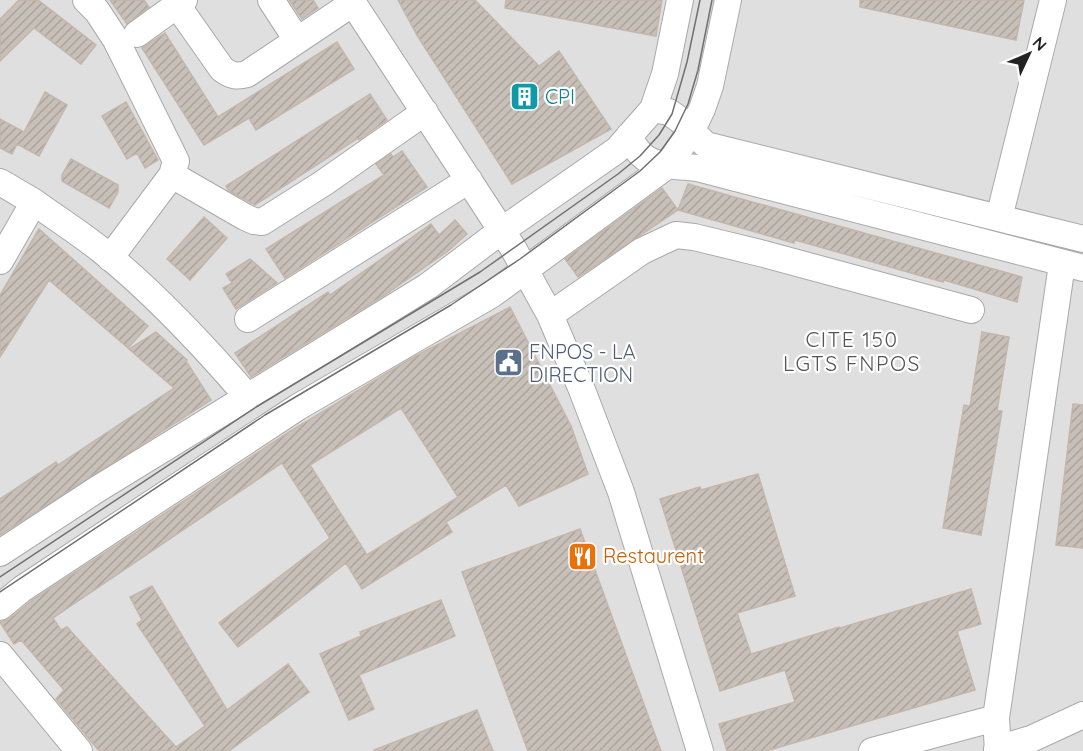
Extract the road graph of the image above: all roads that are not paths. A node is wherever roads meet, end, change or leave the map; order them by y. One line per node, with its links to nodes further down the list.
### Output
1 (271, 0): 9 (street)
2 (680, 0): 10 (street)
3 (728, 0): 12 (street)
4 (1053, 0): 19 (street)
5 (89, 1): 15 (street)
6 (352, 2): 9 (street); 11 (street)
7 (181, 3): 8 (street); 9 (street)
8 (137, 34)
9 (297, 40)
10 (653, 109): 12 (street); 13 (street)
11 (425, 112): 15 (street); 16 (street)
12 (691, 132): 14 (street); 19 (street)
13 (629, 136): 14 (street); 20 (street)
14 (668, 165): 24 (street); 25 (street)
15 (172, 175): 22 (street)
16 (469, 180): 20 (street); 28 (street)
17 (0, 182): 18 (street)
18 (34, 202): 22 (street); 23 (street)
19 (999, 218): 21 (street)
20 (501, 231): 25 (street); 29 (street)
21 (1083, 239)
22 (110, 258): 29 (street)
23 (0, 261)
24 (1072, 266): 34 (street)
25 (526, 269): 27 (street); 31 (street)
26 (971, 310): 27 (street)
27 (550, 315): 37 (street)
28 (248, 320)
29 (247, 396): 30 (street)
30 (0, 554)
31 (0, 607)
32 (0, 655): 36 (street)
33 (1083, 715): 35 (street)
34 (996, 718): 35 (street); 38 (street)
35 (998, 750)
36 (79, 751)
37 (700, 751)
38 (872, 751)

